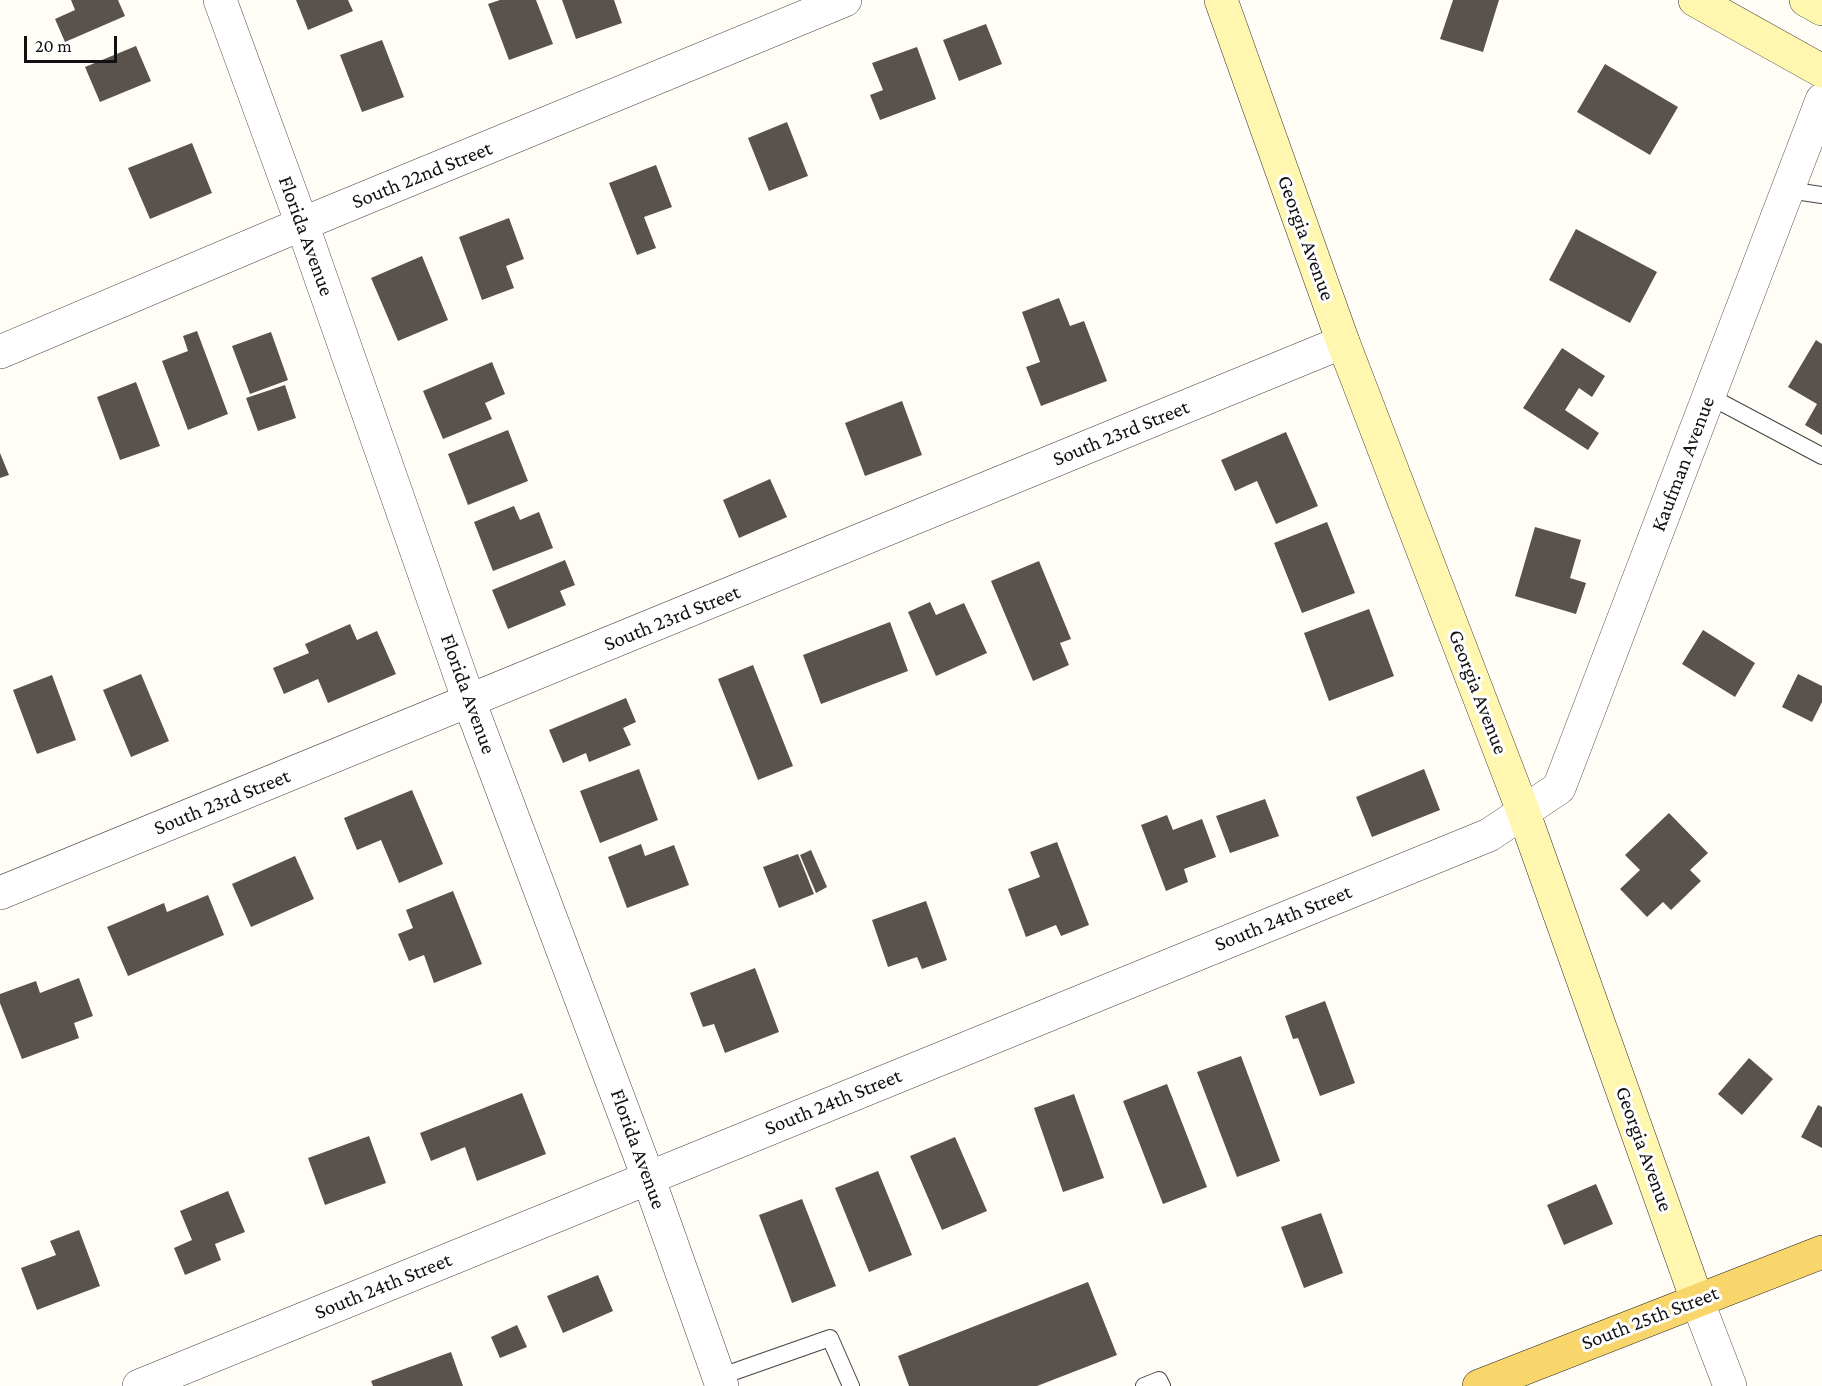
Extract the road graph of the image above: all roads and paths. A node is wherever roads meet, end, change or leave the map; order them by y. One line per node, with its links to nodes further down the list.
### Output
1 (220, 0): 11 (street, Florida Avenue)
2 (845, 0): 11 (street, South 22nd Street)
3 (1221, 0): 12 (street, Georgia Avenue)
4 (1695, 0): 7 (street)
5 (1806, 0): 6 (street)
6 (1822, 9)
7 (1822, 71)
8 (1822, 100): 9 (street, Kaufman Avenue)
9 (1788, 190): 10 (lane); 14 (street, Kaufman Avenue)
10 (1822, 195)
11 (302, 224): 13 (street, South 22nd Street); 16 (street, Florida Avenue)
12 (1343, 342): 16 (street, South 23rd Street); 17 (street, Georgia Avenue)
13 (0, 352)
14 (1709, 396): 15 (lane); 17 (street, Kaufman Avenue)
15 (1822, 456)
16 (470, 701): 18 (street, South 23rd Street); 19 (street, Florida Avenue)
17 (1523, 811): 19 (street, South 24th Street); 21 (street, Georgia Avenue)
18 (0, 893)
19 (648, 1177): 22 (street, Florida Avenue); 23 (street, South 24th Street)
20 (1822, 1252): 21 (main road, South 25th Street)
21 (1697, 1299): 27 (main road, South 25th Street); 28 (street, Georgia Avenue)
22 (720, 1382): 24 (lane)
23 (139, 1386)
24 (850, 1386)
25 (1144, 1386): 26 (lane)
26 (1162, 1386)
27 (1479, 1386)
28 (1730, 1386)

